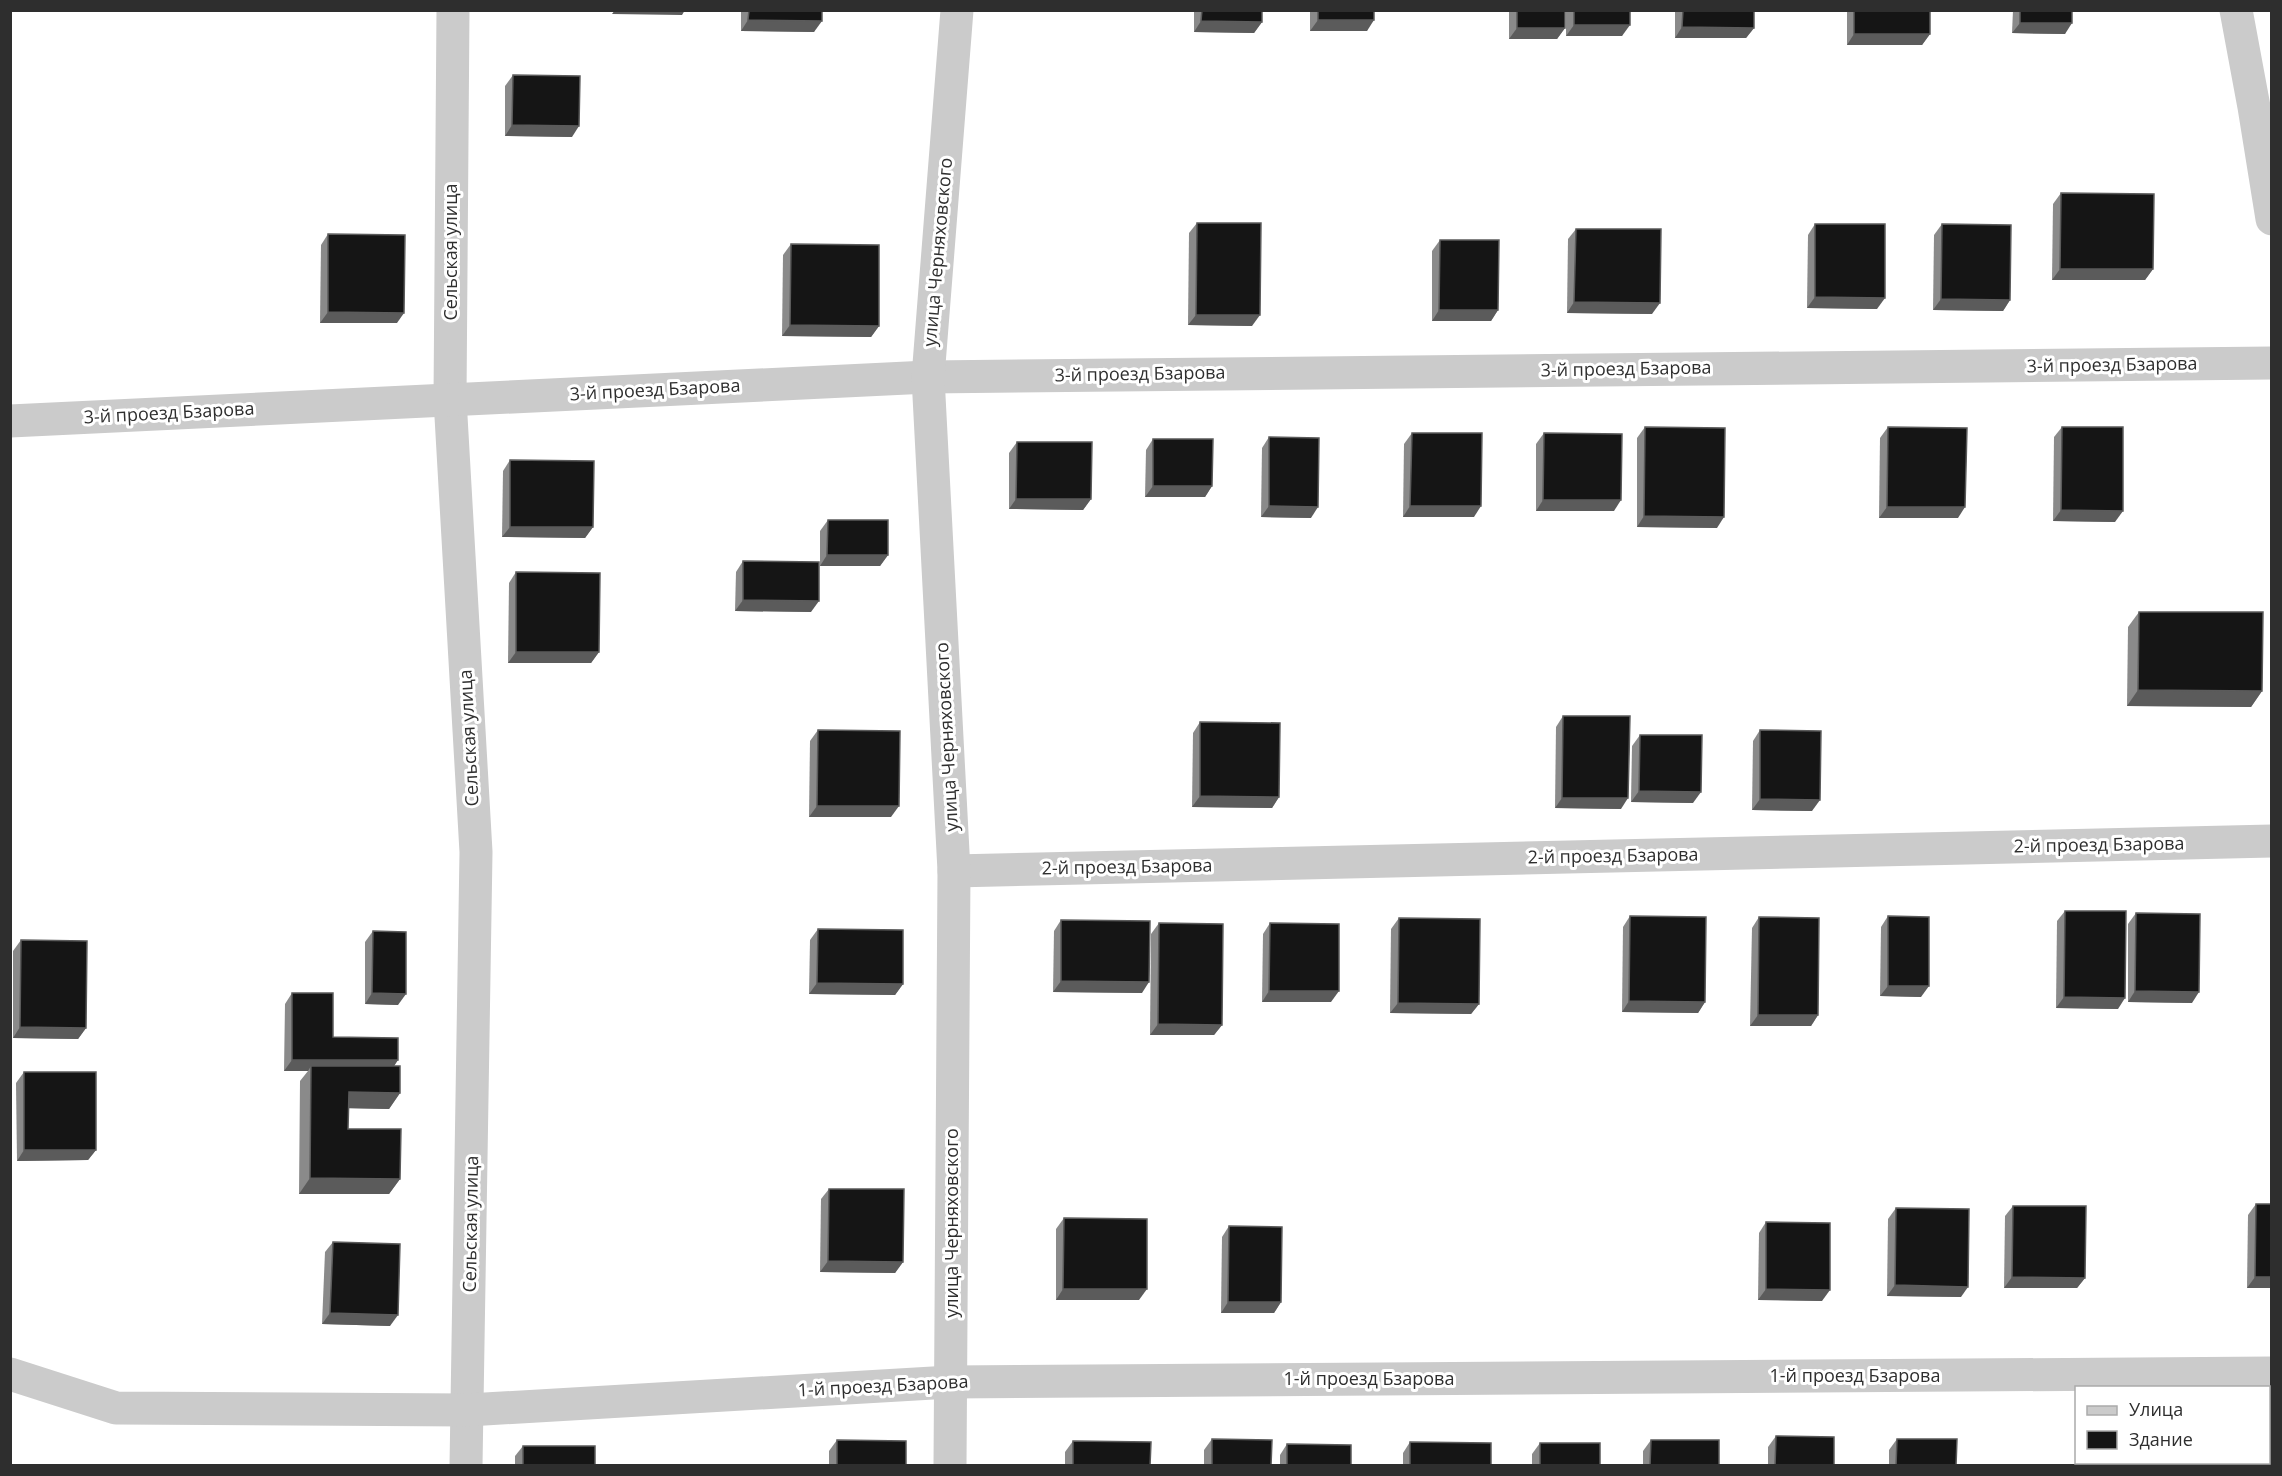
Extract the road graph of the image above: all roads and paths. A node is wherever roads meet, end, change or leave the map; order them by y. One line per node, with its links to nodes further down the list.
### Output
1 (453, 10): 8 (street, Сельская улица)
2 (957, 10): 7 (street, улица Черняховского)
3 (2236, 10): 4 (street)
4 (2263, 105): 5 (street)
5 (2271, 219)
6 (2271, 363): 7 (street, 3-й проезд Бзарова)
7 (928, 376): 8 (street, 3-й проезд Бзарова); 11 (street, улица Черняховского)
8 (450, 399): 9 (street, 3-й проезд Бзарова); 15 (street, Сельская улица)
9 (10, 421)
10 (2271, 841): 11 (street, 2-й проезд Бзарова)
11 (954, 871): 14 (street, улица Черняховского)
12 (2271, 1373): 14 (street, 1-й проезд Бзарова)
13 (10, 1374): 15 (street, 1-й проезд Бзарова)
14 (950, 1382): 15 (street, 1-й проезд Бзарова); 17 (street, улица Черняховского)
15 (468, 1410): 16 (street, Сельская улица)
16 (465, 1466)
17 (950, 1466)

